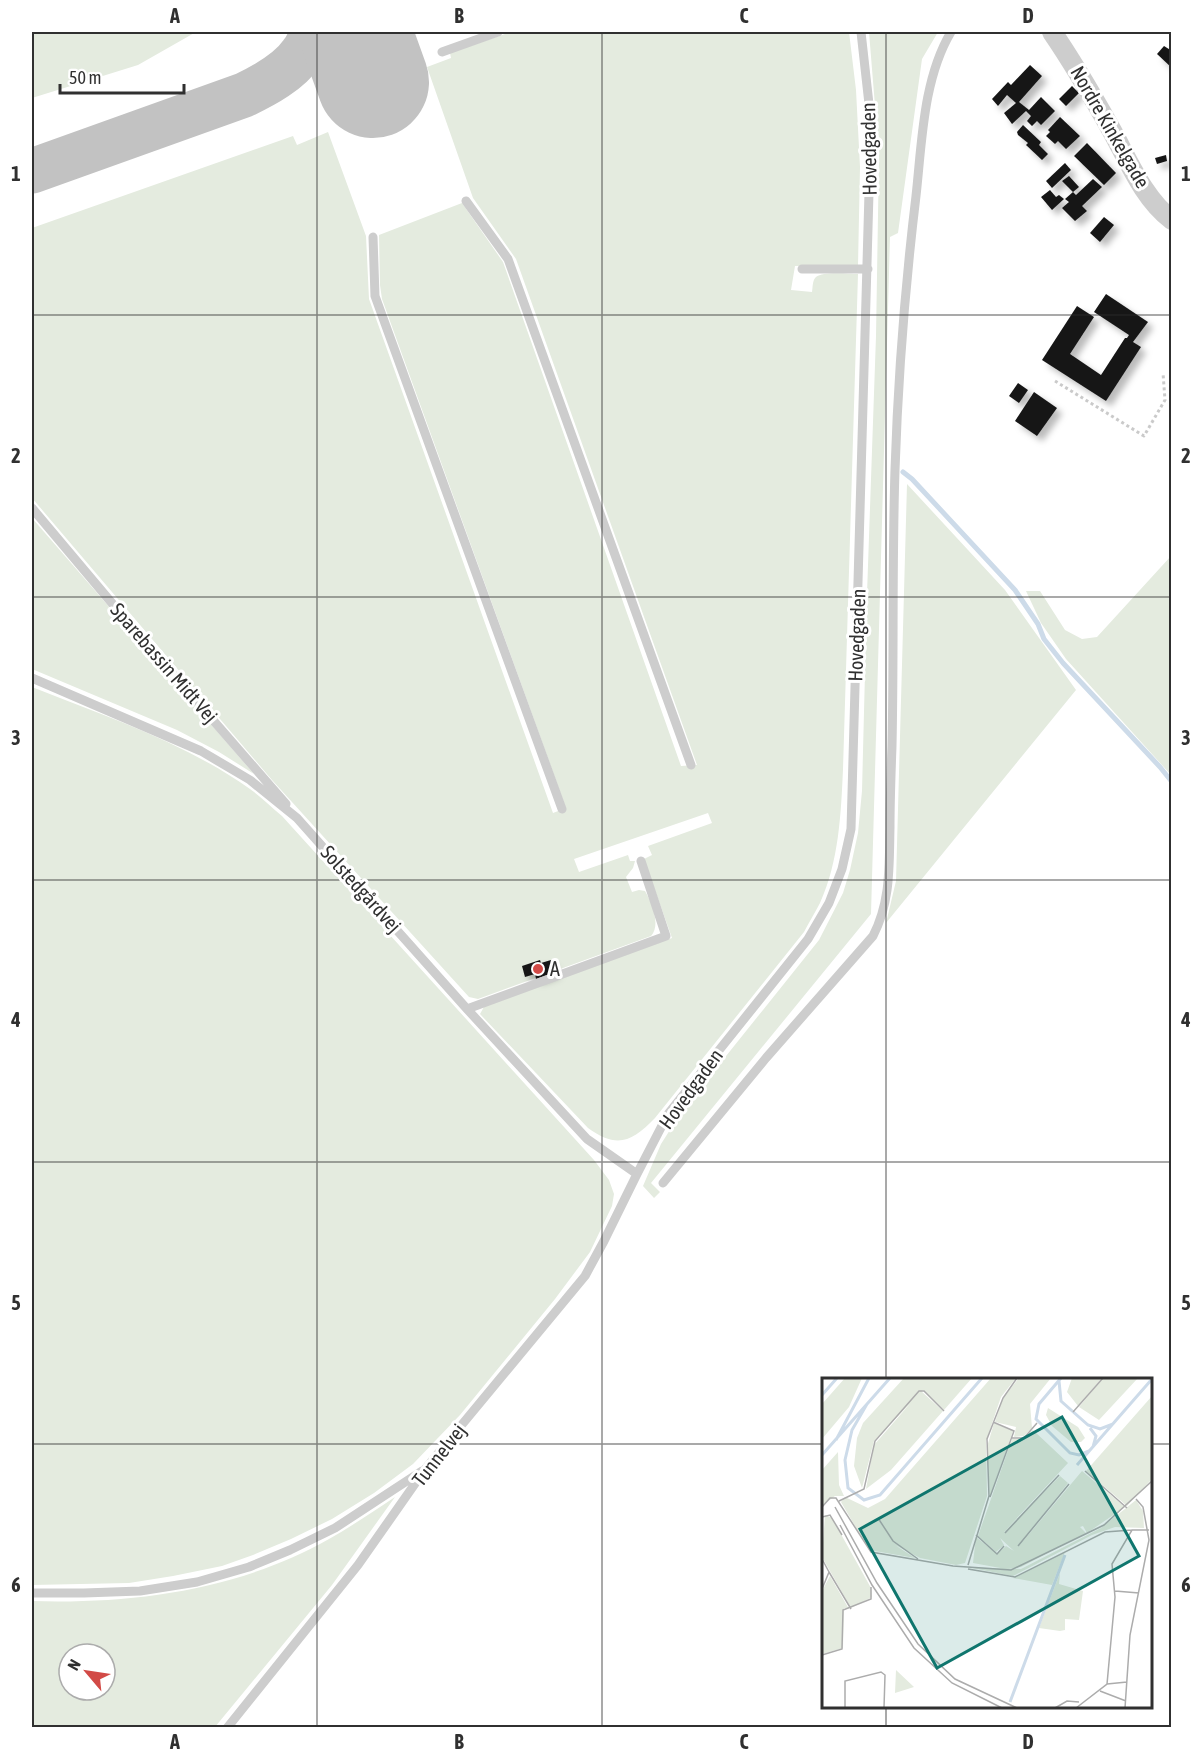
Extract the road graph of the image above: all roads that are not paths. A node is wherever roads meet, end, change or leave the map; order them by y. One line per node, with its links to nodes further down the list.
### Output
1 (498, 32): 5 (lane)
2 (861, 32): 10 (lane, Hovedgaden)
3 (951, 32): 19 (lane)
4 (1052, 32): 7 (street, Nordre Kinkelgade)
5 (442, 52)
6 (466, 201): 13 (lane)
7 (1172, 220)
8 (373, 237): 14 (lane)
9 (802, 269): 10 (lane)
10 (868, 269): 18 (lane, Hovedgaden)
11 (32, 508): 15 (lane, Sparebassin Midt Vej)
12 (32, 678): 15 (lane, Solstedgårdvej)
13 (691, 765)
14 (562, 809)
15 (297, 818): 17 (lane, Solstedgårdvej)
16 (641, 861): 17 (lane)
17 (467, 1009): 18 (lane, Solstedgårdvej)
18 (637, 1174): 20 (lane, Tunnelvej)
19 (663, 1183)
20 (426, 1468): 21 (lane); 22 (lane, Tunnelvej)
21 (32, 1593)
22 (227, 1728)

